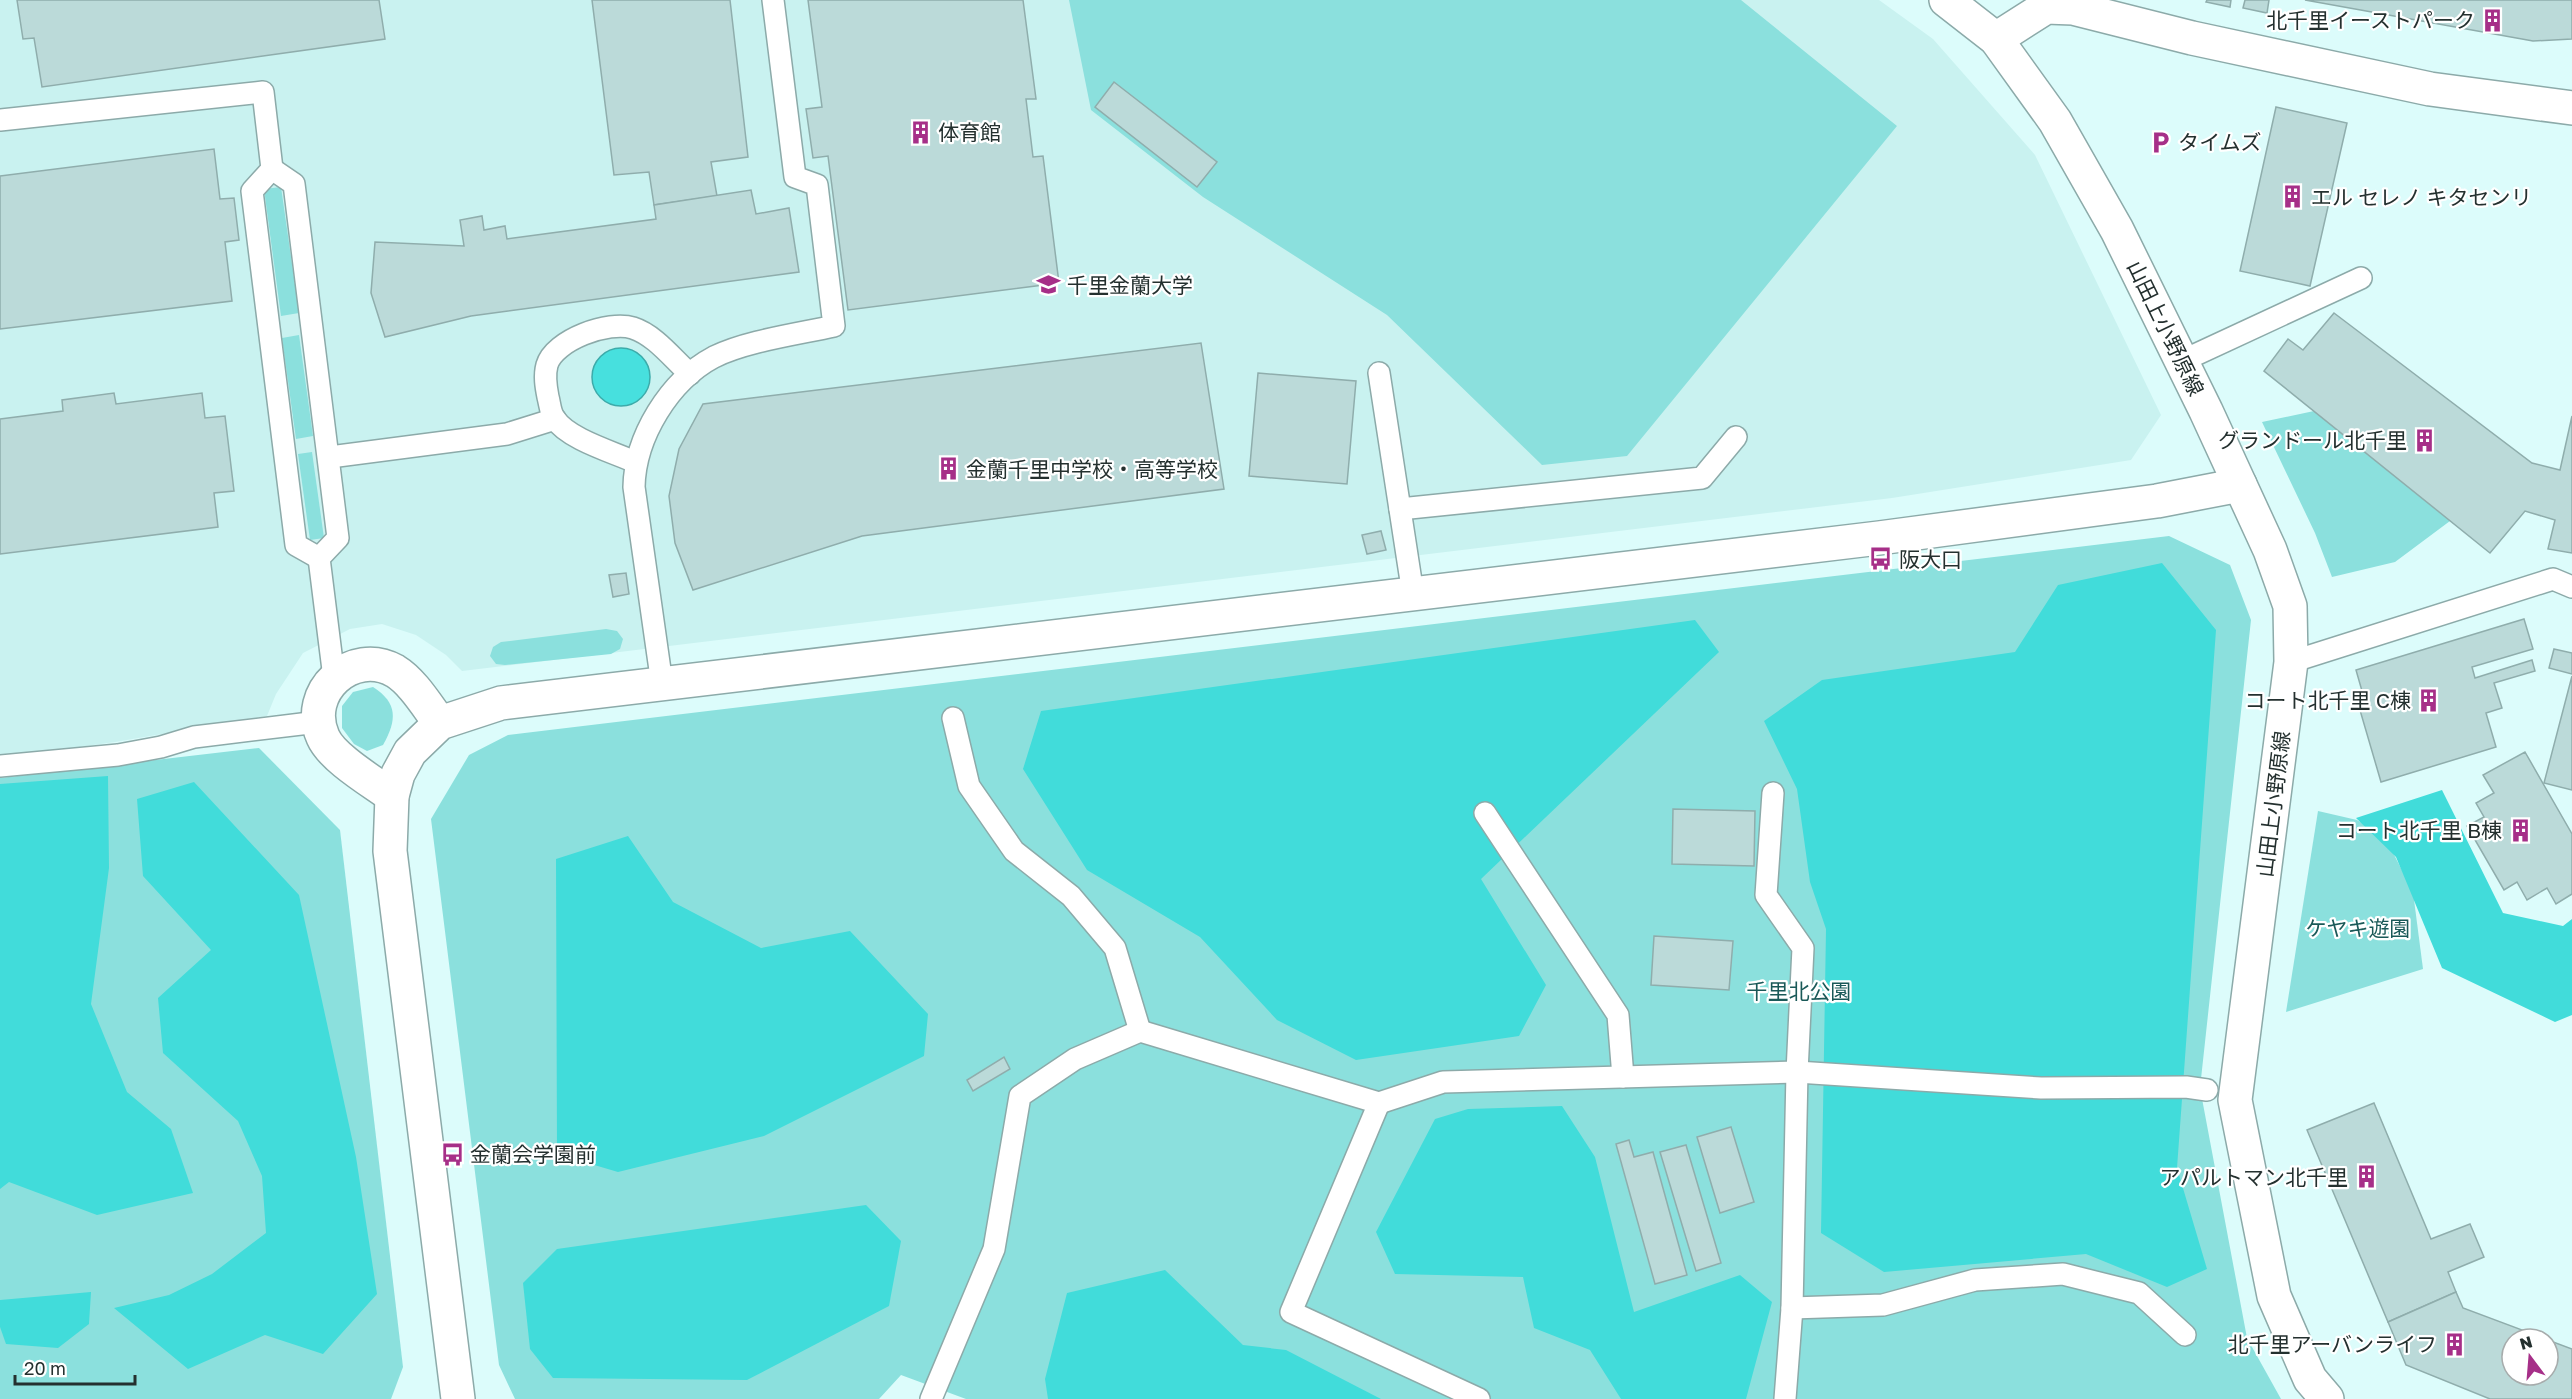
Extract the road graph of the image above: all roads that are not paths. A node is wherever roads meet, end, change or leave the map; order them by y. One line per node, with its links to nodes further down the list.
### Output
1 (773, 0): 10 (lane)
2 (1946, 0): 3 (street, 山田上小野原線)
3 (1996, 39): 4 (street); 8 (street, 山田上小野原線)
4 (2572, 108)
5 (0, 120): 6 (lane)
6 (272, 170): 13 (lane); 17 (lane)
7 (2361, 278): 8 (lane)
8 (2182, 361): 15 (street, 山田上小野原線)
9 (1379, 373): 16 (lane)
10 (690, 374): 11 (lane); 14 (lane)
11 (555, 419): 13 (lane); 14 (lane)
12 (1736, 437): 16 (lane)
13 (330, 457): 17 (lane)
14 (635, 462): 22 (lane)
15 (2240, 485): 19 (street); 20 (street, 山田上小野原線)
16 (1400, 509): 19 (lane)
17 (319, 558): 21 (lane)
18 (2572, 588): 20 (lane)
19 (1413, 594): 22 (street)
20 (2290, 662): 41 (street, 山田上小野原線)
21 (334, 678): 24 (street); 25 (street)
22 (663, 684): 25 (street)
23 (953, 718): 30 (lane)
24 (318, 722): 26 (lane); 28 (street)
25 (440, 723): 28 (street)
26 (0, 766)
27 (1773, 793): 31 (lane)
28 (392, 796): 37 (street)
29 (1485, 813): 32 (lane)
30 (1140, 1031): 34 (lane); 38 (lane)
31 (1797, 1072): 32 (lane); 33 (lane); 35 (lane)
32 (1623, 1077): 34 (lane)
33 (2206, 1090)
34 (1379, 1103): 39 (lane)
35 (1792, 1308): 36 (lane); 40 (lane)
36 (2185, 1335)
37 (458, 1399)
38 (931, 1399)
39 (1479, 1399)
40 (1785, 1399)
41 (2327, 1399)

